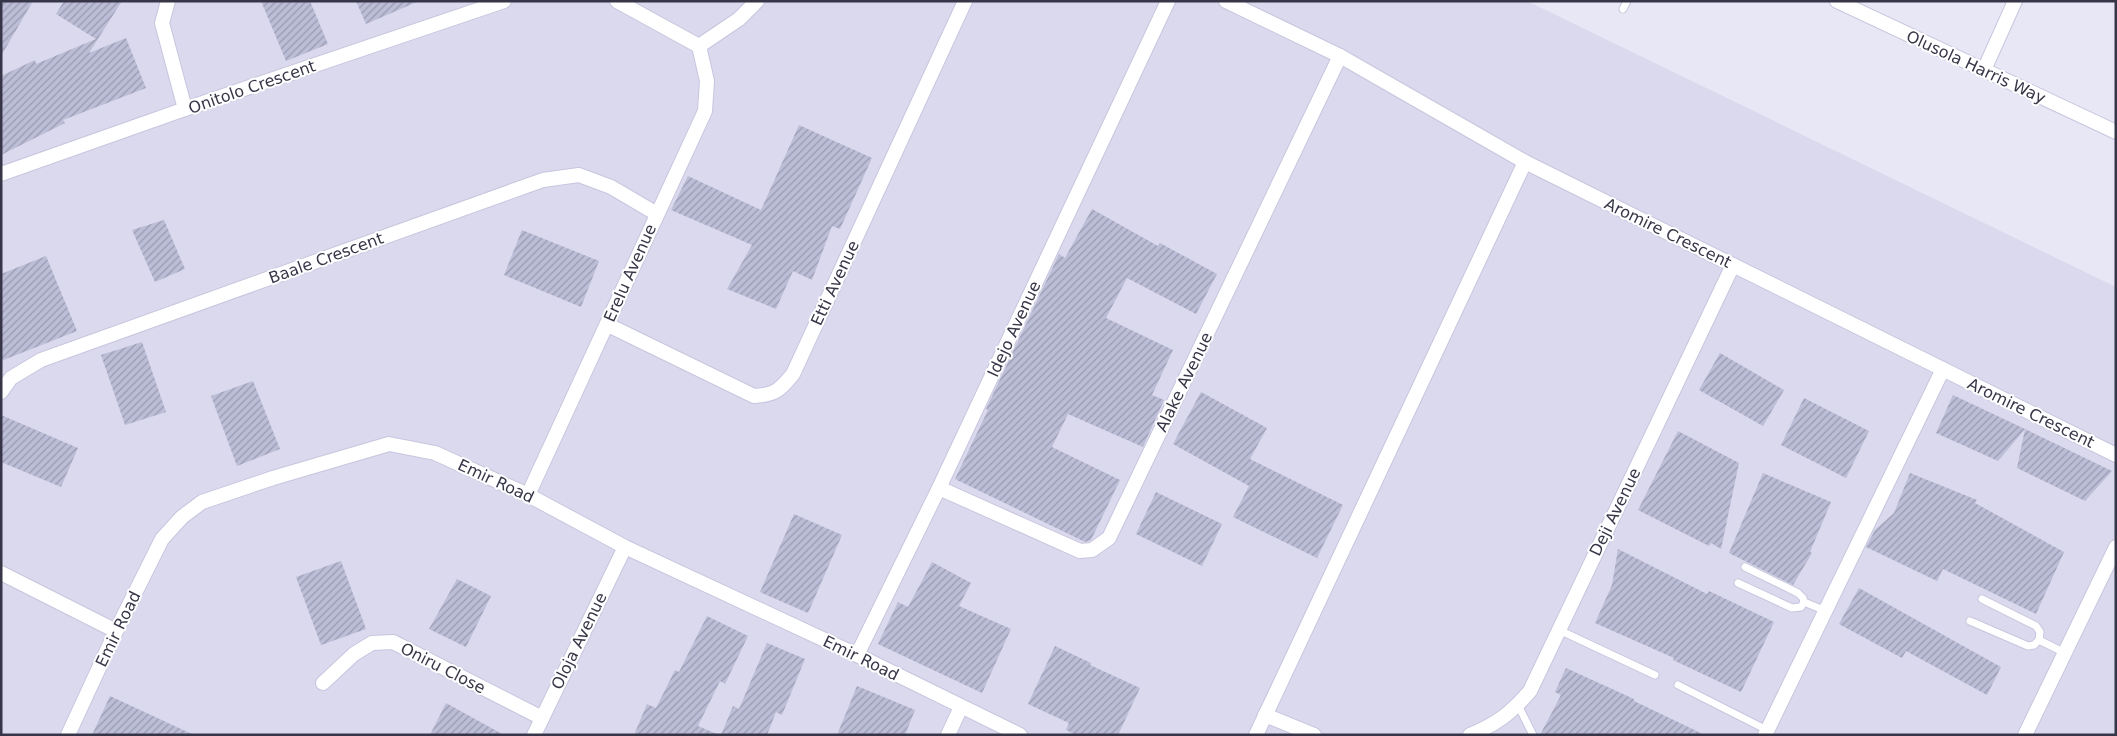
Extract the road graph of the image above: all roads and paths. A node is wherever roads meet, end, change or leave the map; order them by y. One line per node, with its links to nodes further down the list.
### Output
1 (168, 1): 15 (street)
2 (504, 1): 15 (street, Onitolo Crescent)
3 (617, 1): 12 (street)
4 (757, 1): 12 (street)
5 (965, 1): 21 (street, Etti Avenue)
6 (1168, 1): 25 (street, Idejo Avenue)
7 (1226, 1): 13 (street, Aromire Crescent)
8 (1626, 1): 11 (lane)
9 (1837, 1): 14 (street, Olusola Harris Way)
10 (2015, 1): 14 (street)
11 (1623, 9)
12 (699, 46): 19 (street, Erelu Avenue)
13 (1340, 56): 17 (street, Aromire Crescent); 25 (street, Alake Avenue)
14 (1984, 70): 16 (street, Olusola Harris Way)
15 (186, 109): 18 (street, Onitolo Crescent)
16 (2116, 132)
17 (1526, 162): 20 (street, Aromire Crescent); 46 (street)
18 (1, 174)
19 (656, 214): 21 (street, Erelu Avenue); 23 (street, Baale Crescent)
20 (1733, 265): 22 (street, Aromire Crescent); 36 (street, Deji Avenue)
21 (608, 325): 26 (street, Erelu Avenue)
22 (1943, 369): 24 (street, Aromire Crescent); 34 (street)
23 (1, 392)
24 (2116, 455)
25 (939, 488): 40 (street, Idejo Avenue)
26 (528, 495): 28 (street, Emir Road); 37 (street, Emir Road)
27 (2116, 547): 39 (street)
28 (625, 548): 40 (street, Emir Road); 47 (street, Oloja Avenue)
29 (1745, 567): 33 (lane)
30 (1, 573): 37 (street)
31 (1738, 583): 33 (lane)
32 (1982, 599): 38 (lane)
33 (1804, 602): 34 (lane)
34 (1826, 611): 48 (street)
35 (1970, 621): 38 (lane)
36 (1559, 630): 41 (lane); 44 (street, Deji Avenue)
37 (116, 631): 49 (street, Emir Road)
38 (2039, 640): 39 (lane)
39 (2065, 652): 57 (street)
40 (857, 655): 45 (street, Emir Road)
41 (1655, 675)
42 (323, 683): 47 (street, Oniru Close)
43 (1678, 685): 48 (lane)
44 (1518, 705): 55 (street, Deji Avenue); 56 (lane)
45 (961, 707): 51 (street); 52 (street, Emir Road)
46 (1265, 715): 53 (street); 54 (street)
47 (542, 718): 50 (street, Oloja Avenue)
48 (1766, 733)
49 (68, 735)
50 (534, 735)
51 (948, 735)
52 (1020, 735)
53 (1256, 735)
54 (1314, 735)
55 (1470, 735)
56 (1533, 735)
57 (2025, 735)

